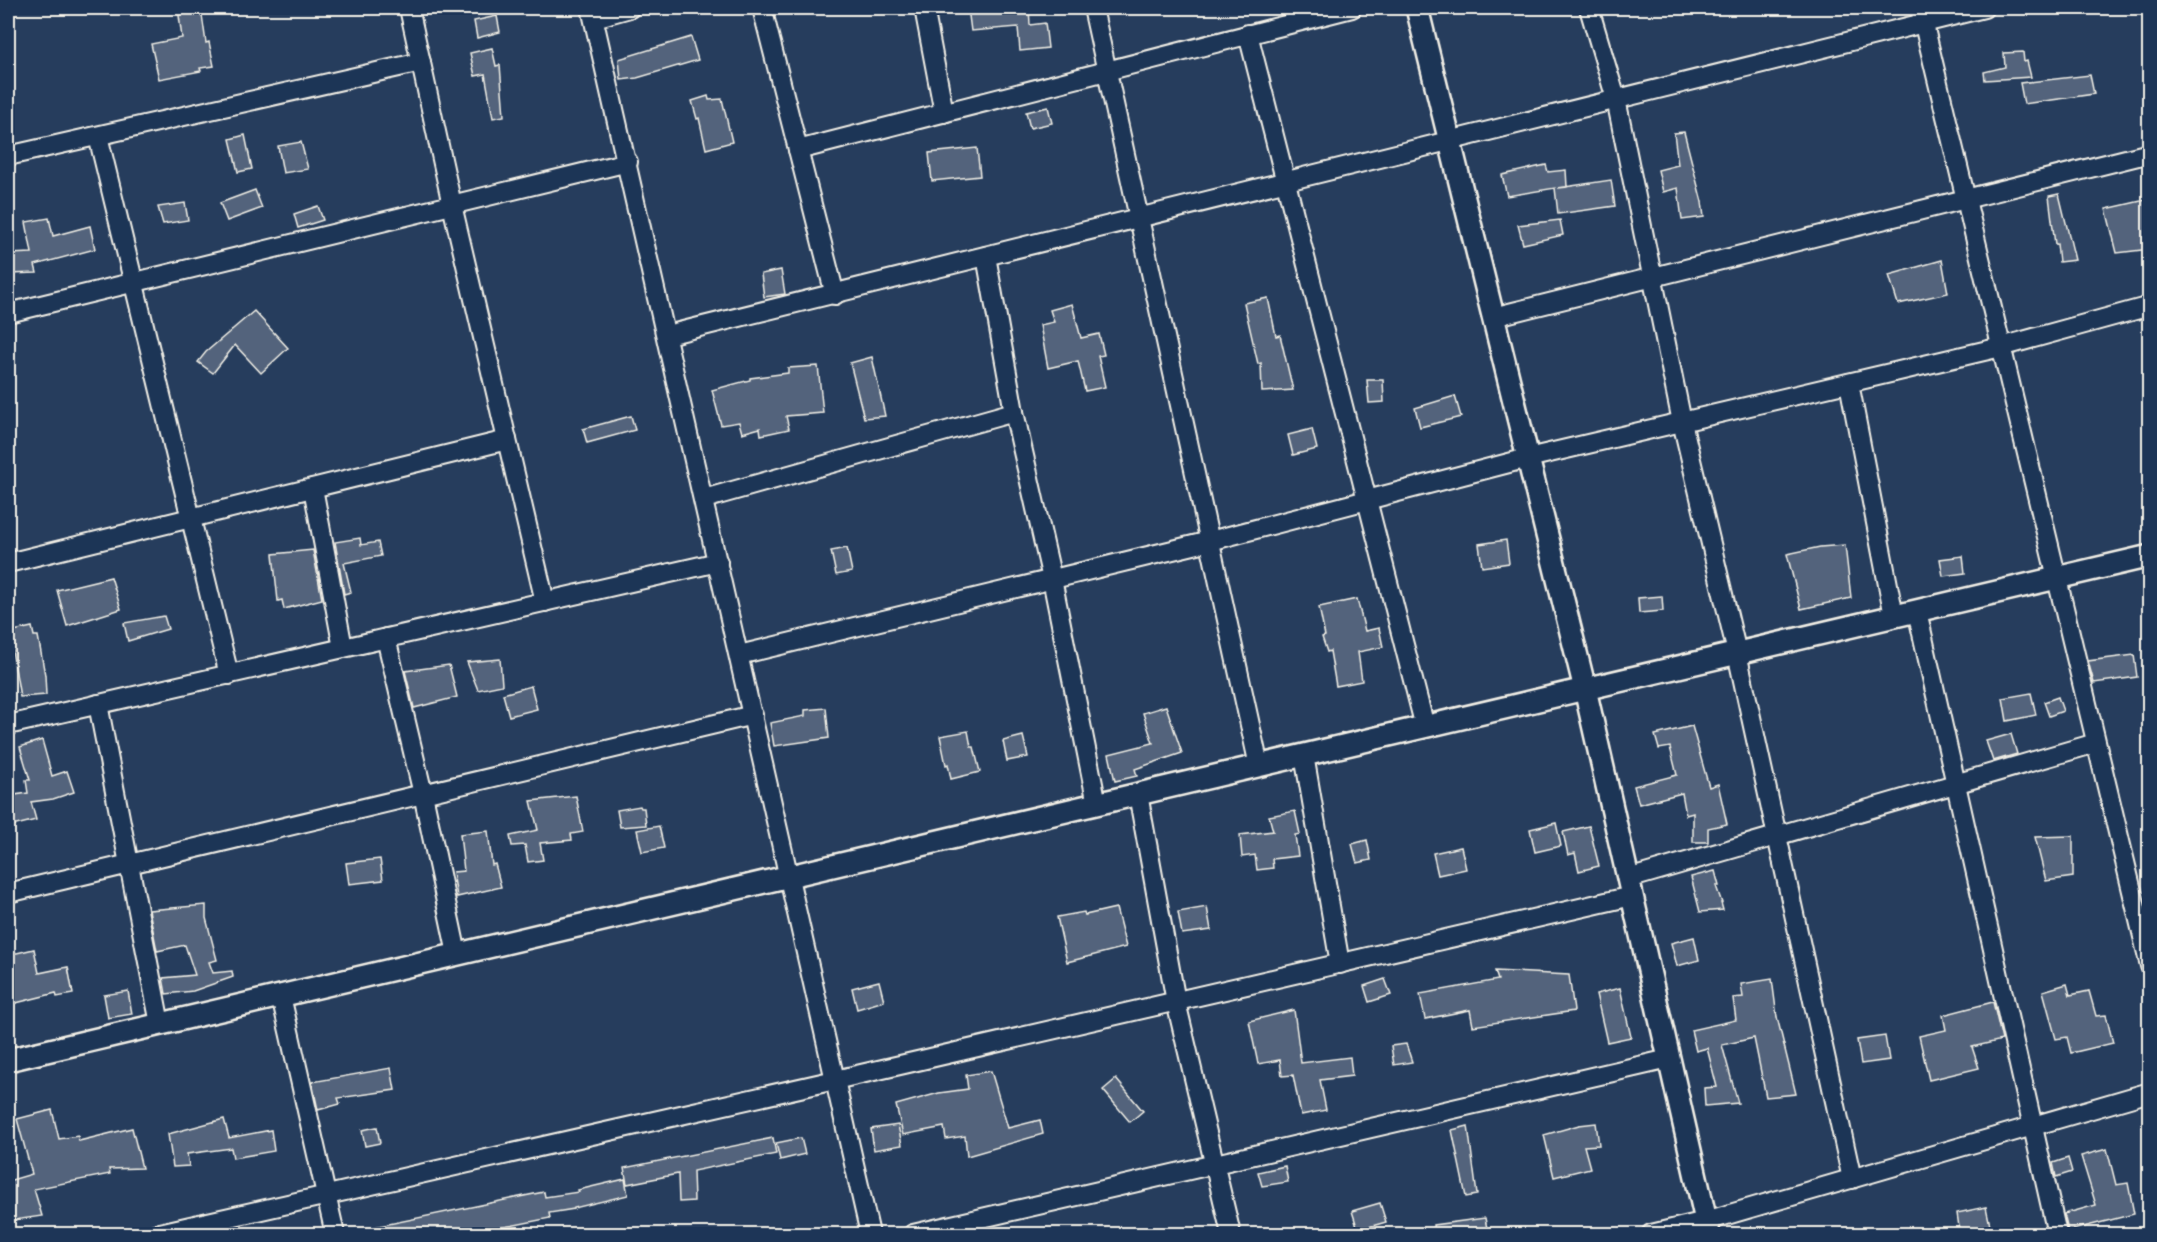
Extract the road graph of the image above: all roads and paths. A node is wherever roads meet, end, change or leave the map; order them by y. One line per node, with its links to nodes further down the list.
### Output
1 (409, 8): 13 (street)
2 (630, 8): 10 (street)
3 (762, 8): 19 (street)
4 (924, 8): 16 (street)
5 (1093, 8): 14 (street)
6 (1352, 8): 12 (street)
7 (1417, 8): 18 (street)
8 (1589, 8): 15 (street)
9 (1984, 8): 11 (street)
10 (593, 13): 22 (street)
11 (1922, 15): 15 (street); 24 (street)
12 (1248, 34): 14 (street); 23 (street)
13 (421, 62): 17 (street); 25 (street)
14 (1107, 70): 16 (street); 26 (street)
15 (1616, 99): 18 (street); 28 (street)
16 (944, 112): 19 (street)
17 (98, 136): 21 (street); 29 (street)
18 (1450, 141): 23 (street); 33 (street)
19 (798, 150): 30 (street)
20 (2150, 153): 24 (street)
21 (8, 156)
22 (628, 162): 25 (street); 34 (street)
23 (1285, 181): 26 (street); 43 (street)
24 (1966, 199): 28 (street); 35 (street)
25 (452, 205): 29 (street); 39 (street)
26 (1140, 217): 27 (street); 45 (street)
27 (986, 256): 30 (street); 37 (street)
28 (1653, 277): 33 (street); 38 (street)
29 (133, 283): 32 (street); 44 (street)
30 (835, 295): 34 (street)
31 (2150, 306): 35 (street)
32 (8, 314)
33 (1493, 317): 40 (street)
34 (667, 335): 42 (street)
35 (2001, 347): 36 (street); 49 (street)
36 (1849, 383): 38 (street); 53 (street)
37 (1014, 412): 42 (street); 50 (street)
38 (1682, 422): 40 (street); 56 (street)
39 (507, 440): 41 (street); 51 (street)
40 (1528, 458): 43 (street); 59 (street)
41 (313, 488): 44 (street); 55 (street)
42 (704, 499): 47 (street)
43 (1366, 500): 45 (street); 63 (street)
44 (191, 518): 48 (street); 58 (street)
45 (1210, 541): 50 (street); 66 (street)
46 (2150, 556): 49 (street)
47 (718, 562): 51 (street); 57 (street)
48 (8, 563)
49 (2056, 578): 52 (street); 64 (street)
50 (1052, 579): 57 (street); 70 (street)
51 (545, 602): 54 (street)
52 (1917, 611): 53 (street); 67 (street)
53 (1894, 616): 56 (street)
54 (386, 638): 55 (street); 68 (street)
55 (343, 648): 58 (street)
56 (1737, 653): 59 (street); 71 (street)
57 (739, 655): 61 (street)
58 (229, 675): 60 (street)
59 (1585, 689): 63 (street); 74 (street)
60 (98, 704): 62 (street); 72 (street)
61 (753, 715): 68 (street); 73 (street)
62 (8, 725)
63 (1425, 727): 65 (street)
64 (2096, 743): 67 (street); 78 (street)
65 (1304, 755): 66 (street); 77 (street)
66 (1259, 766): 69 (street)
67 (1956, 783): 71 (street); 86 (street)
68 (423, 794): 72 (street); 76 (street)
69 (1138, 794): 70 (street); 80 (street)
70 (1097, 804): 73 (street)
71 (1777, 835): 74 (street); 88 (street)
72 (129, 864): 75 (street); 81 (street)
73 (789, 876): 76 (street); 84 (street)
74 (1630, 888): 77 (street); 82 (street)
75 (8, 893)
76 (457, 954): 79 (street)
77 (1340, 964): 80 (street)
78 (2150, 966)
79 (281, 996): 81 (street); 89 (street)
80 (1176, 1002): 84 (street); 87 (street)
81 (160, 1024): 83 (street)
82 (1669, 1059): 87 (street); 90 (street)
83 (8, 1060)
84 (836, 1080): 89 (street); 93 (street)
85 (2150, 1092): 86 (street)
86 (2034, 1125): 88 (street); 97 (street)
87 (1214, 1164): 94 (street); 95 (street)
88 (1852, 1179): 90 (street)
89 (326, 1196): 91 (street); 92 (street)
90 (1708, 1228): 96 (street)
91 (155, 1234)
92 (335, 1234)
93 (870, 1234)
94 (913, 1234)
95 (1231, 1234)
96 (1651, 1234)
97 (2057, 1234)

